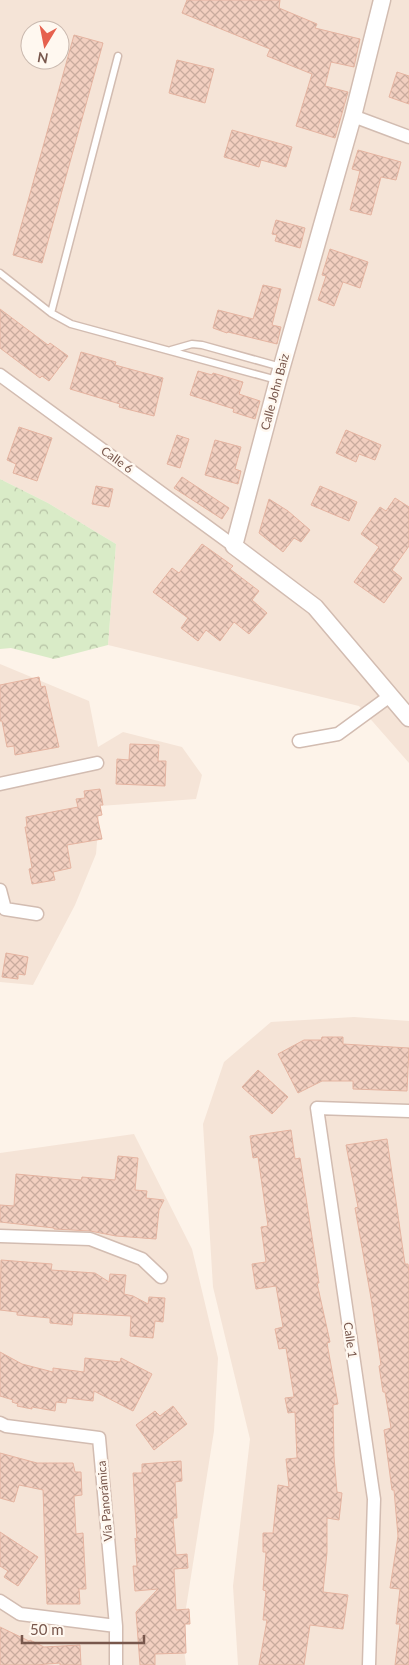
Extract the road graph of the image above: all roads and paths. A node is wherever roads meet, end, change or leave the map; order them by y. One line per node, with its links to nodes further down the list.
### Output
1 (382, 0): 3 (street, Calle John Baiz)
2 (118, 56): 6 (lane)
3 (352, 116): 4 (street); 8 (street, Calle John Baiz)
4 (409, 137)
5 (0, 273): 6 (lane)
6 (51, 313): 7 (lane)
7 (171, 350): 8 (lane); 8 (lane)
8 (280, 373): 10 (street, Calle John Baiz)
9 (0, 376): 10 (street, Calle 6)
10 (234, 546): 11 (street)
11 (390, 696): 12 (street); 13 (street)
12 (409, 718)
13 (299, 741)
14 (97, 764): 15 (street)
15 (0, 784)
16 (0, 890): 17 (street)
17 (37, 914)
18 (409, 1111): 25 (street, Calle 1)
19 (0, 1236): 20 (street)
20 (161, 1277)
21 (0, 1422): 23 (street, Vía Panorámica)
22 (0, 1601): 23 (street)
23 (116, 1626): 24 (street, Vía Panorámica)
24 (116, 1665)
25 (369, 1665)

